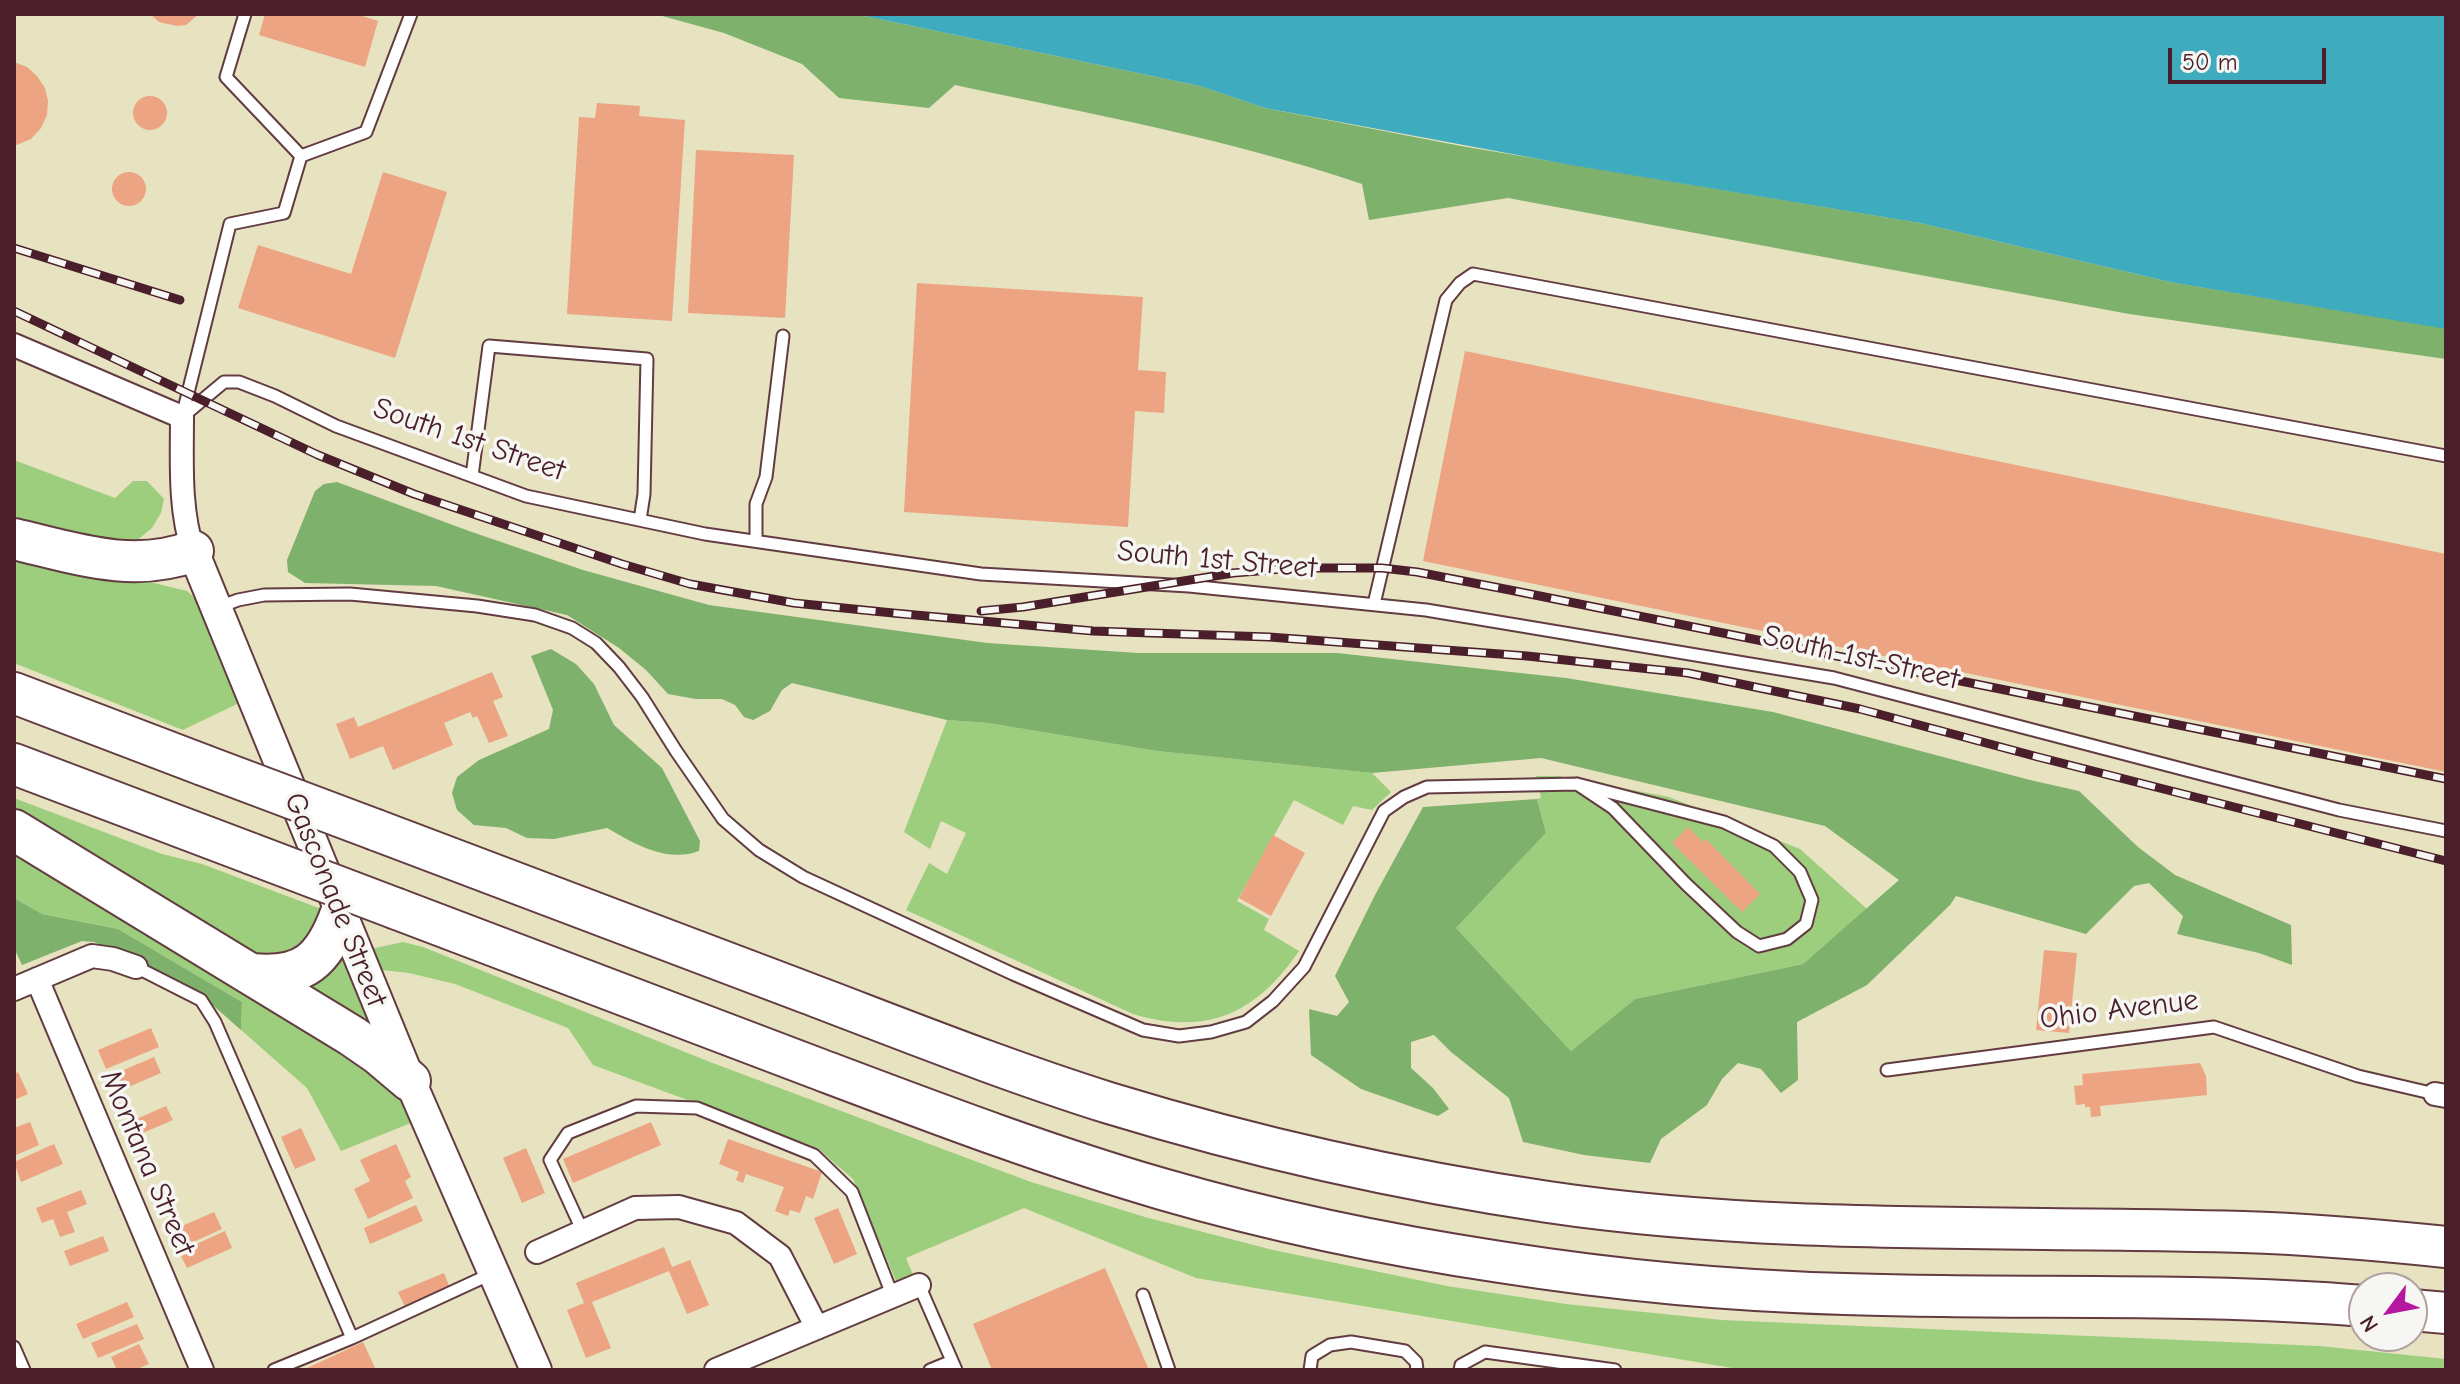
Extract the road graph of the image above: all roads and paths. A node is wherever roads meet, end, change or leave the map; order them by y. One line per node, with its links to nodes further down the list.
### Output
1 (245, 14): 3 (lane)
2 (411, 14): 3 (lane)
3 (301, 156): 6 (lane)
4 (783, 336): 11 (lane)
5 (14, 345): 6 (street)
6 (182, 417): 8 (lane, South 1st Street); 12 (street, Gasconade Street)
7 (2446, 456): 13 (lane)
8 (472, 476): 9 (lane, South 1st Street); 9 (lane)
9 (640, 520): 11 (lane, South 1st Street)
10 (14, 539): 12 (highway)
11 (756, 541): 13 (lane, South 1st Street)
12 (193, 551): 14 (street, Gasconade Street)
13 (1374, 604): 19 (lane, South 1st Street)
14 (216, 608): 17 (lane); 20 (street, Gasconade Street)
15 (14, 693): 29 (highway, bridge)
16 (14, 764): 35 (highway, bridge)
17 (1577, 784): 17 (lane)
18 (14, 830): 22 (highway)
19 (2446, 831)
20 (341, 913): 22 (highway); 26 (street, Gasconade Street)
21 (136, 967): 23 (street); 37 (lane)
22 (252, 974): 26 (highway)
23 (37, 979): 24 (street); 41 (street, Montana Street)
24 (14, 989)
25 (1887, 1070): 27 (lane, Ohio Avenue)
26 (410, 1081): 31 (street, Gasconade Street)
27 (2440, 1095)
28 (583, 1232): 30 (street); 34 (lane); 36 (street)
29 (2446, 1247)
30 (537, 1252)
31 (493, 1273): 37 (lane); 43 (street, Gasconade Street)
32 (919, 1285): 34 (street); 39 (lane)
33 (1143, 1295): 46 (lane)
34 (893, 1297): 36 (street)
35 (2348, 1305)
36 (817, 1328): 44 (street)
37 (352, 1338): 42 (lane)
38 (14, 1347): 40 (lane)
39 (954, 1366): 45 (lane)
40 (24, 1370)
41 (202, 1370)
42 (274, 1370)
43 (536, 1370)
44 (716, 1370)
45 (930, 1370)
46 (1169, 1370)
47 (1310, 1370): 48 (lane)
48 (1417, 1370)
49 (1460, 1370): 50 (lane)
50 (1615, 1370)

